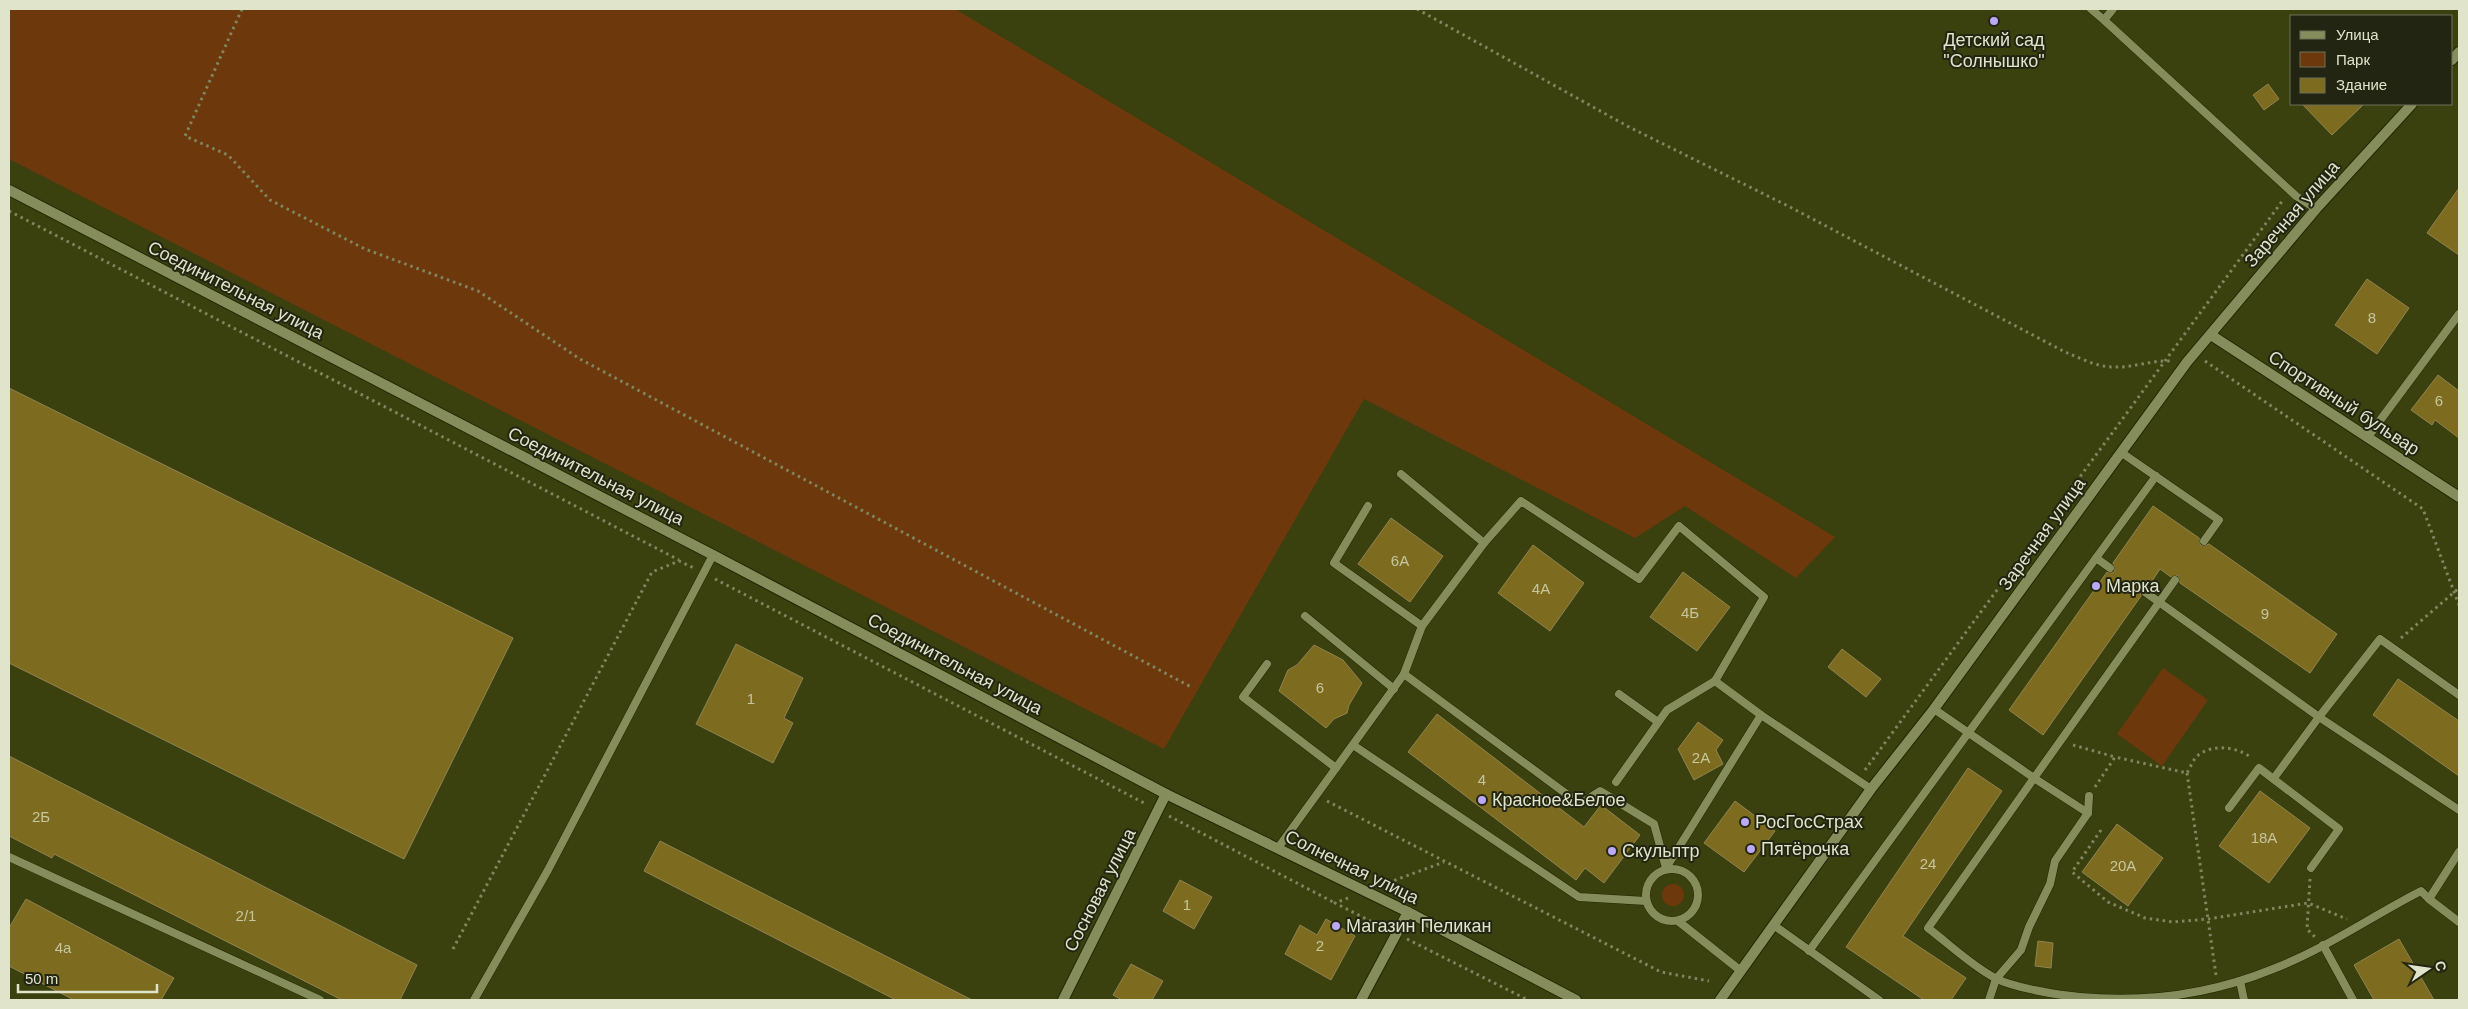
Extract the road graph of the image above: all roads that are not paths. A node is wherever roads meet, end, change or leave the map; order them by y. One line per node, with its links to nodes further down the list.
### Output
1 (2091, 9): 3 (lane)
2 (2113, 9): 3 (lane)
3 (2104, 20): 6 (lane)
4 (2411, 105): 6 (street, Заречная улица)
5 (9, 190): 17 (street, Соединительная улица)
6 (2316, 209): 8 (street, Заречная улица)
7 (2459, 314): 9 (lane)
8 (2211, 335): 9 (street, Спортивный бульвар); 10 (street, Заречная улица)
9 (2368, 438): 13 (street, Спортивный бульвар)
10 (2122, 453): 12 (lane); 31 (street, Заречная улица)
11 (1401, 474): 16 (lane)
12 (2156, 476): 15 (lane); 18 (lane)
13 (2459, 497)
14 (1368, 506): 24 (lane)
15 (2204, 541)
16 (1484, 543): 24 (lane); 27 (lane)
17 (713, 555): 42 (street, Соединительная улица); 66 (lane)
18 (2096, 558): 19 (lane); 35 (lane)
19 (2110, 568)
20 (2175, 580): 22 (lane)
21 (2144, 592): 22 (lane)
22 (2159, 603): 33 (lane); 38 (lane)
23 (1305, 616): 28 (lane)
24 (1422, 626): 26 (lane)
25 (1266, 664): 37 (lane)
26 (1404, 674): 28 (lane); 50 (lane)
27 (1715, 681): 32 (lane); 34 (lane)
28 (1394, 689): 36 (lane)
29 (1619, 694): 34 (lane)
30 (2459, 696): 33 (lane)
31 (1934, 709): 35 (lane); 41 (street, Заречная улица)
32 (1761, 715): 41 (lane); 50 (lane)
33 (2319, 717): 39 (lane); 45 (lane)
34 (1658, 722): 40 (lane)
35 (1969, 733): 38 (lane); 59 (lane)
36 (1353, 745): 37 (lane); 53 (lane)
37 (1336, 768): 47 (lane)
38 (2034, 778): 46 (lane); 61 (lane)
39 (2274, 778): 44 (lane); 51 (lane)
40 (1616, 782)
41 (1871, 789): 57 (street, Заречная улица)
42 (1166, 794): 47 (street, Солнечная улица); 67 (street, Сосновая улица)
43 (2089, 796): 46 (lane)
44 (2229, 808)
45 (2459, 810)
46 (2088, 813): 61 (lane)
47 (1278, 848): 54 (street, Солнечная улица)
48 (2459, 852): 52 (lane)
49 (9, 857): 65 (lane)
50 (1666, 868): 53 (lane); 55 (lane)
51 (2311, 868)
52 (2429, 899): 56 (lane); 58 (lane)
53 (1646, 901): 55 (lane)
54 (1408, 912): 68 (street); 69 (street, Солнечная улица)
55 (1678, 921): 60 (lane)
56 (2459, 922)
57 (1775, 926): 59 (lane); 60 (street, Заречная улица)
58 (2323, 945): 62 (lane); 74 (lane)
59 (1810, 951): 71 (lane)
60 (1741, 971): 70 (street, Заречная улица)
61 (1996, 978): 63 (lane); 72 (lane)
62 (2240, 981): 64 (lane); 73 (lane)
63 (2099, 999): 64 (lane)
64 (2170, 999)
65 (320, 1000)
66 (474, 1000)
67 (1063, 1000)
68 (1361, 1000)
69 (1576, 1000)
70 (1720, 1000)
71 (1879, 1000)
72 (1989, 1000)
73 (2244, 1000)
74 (2353, 1000)

